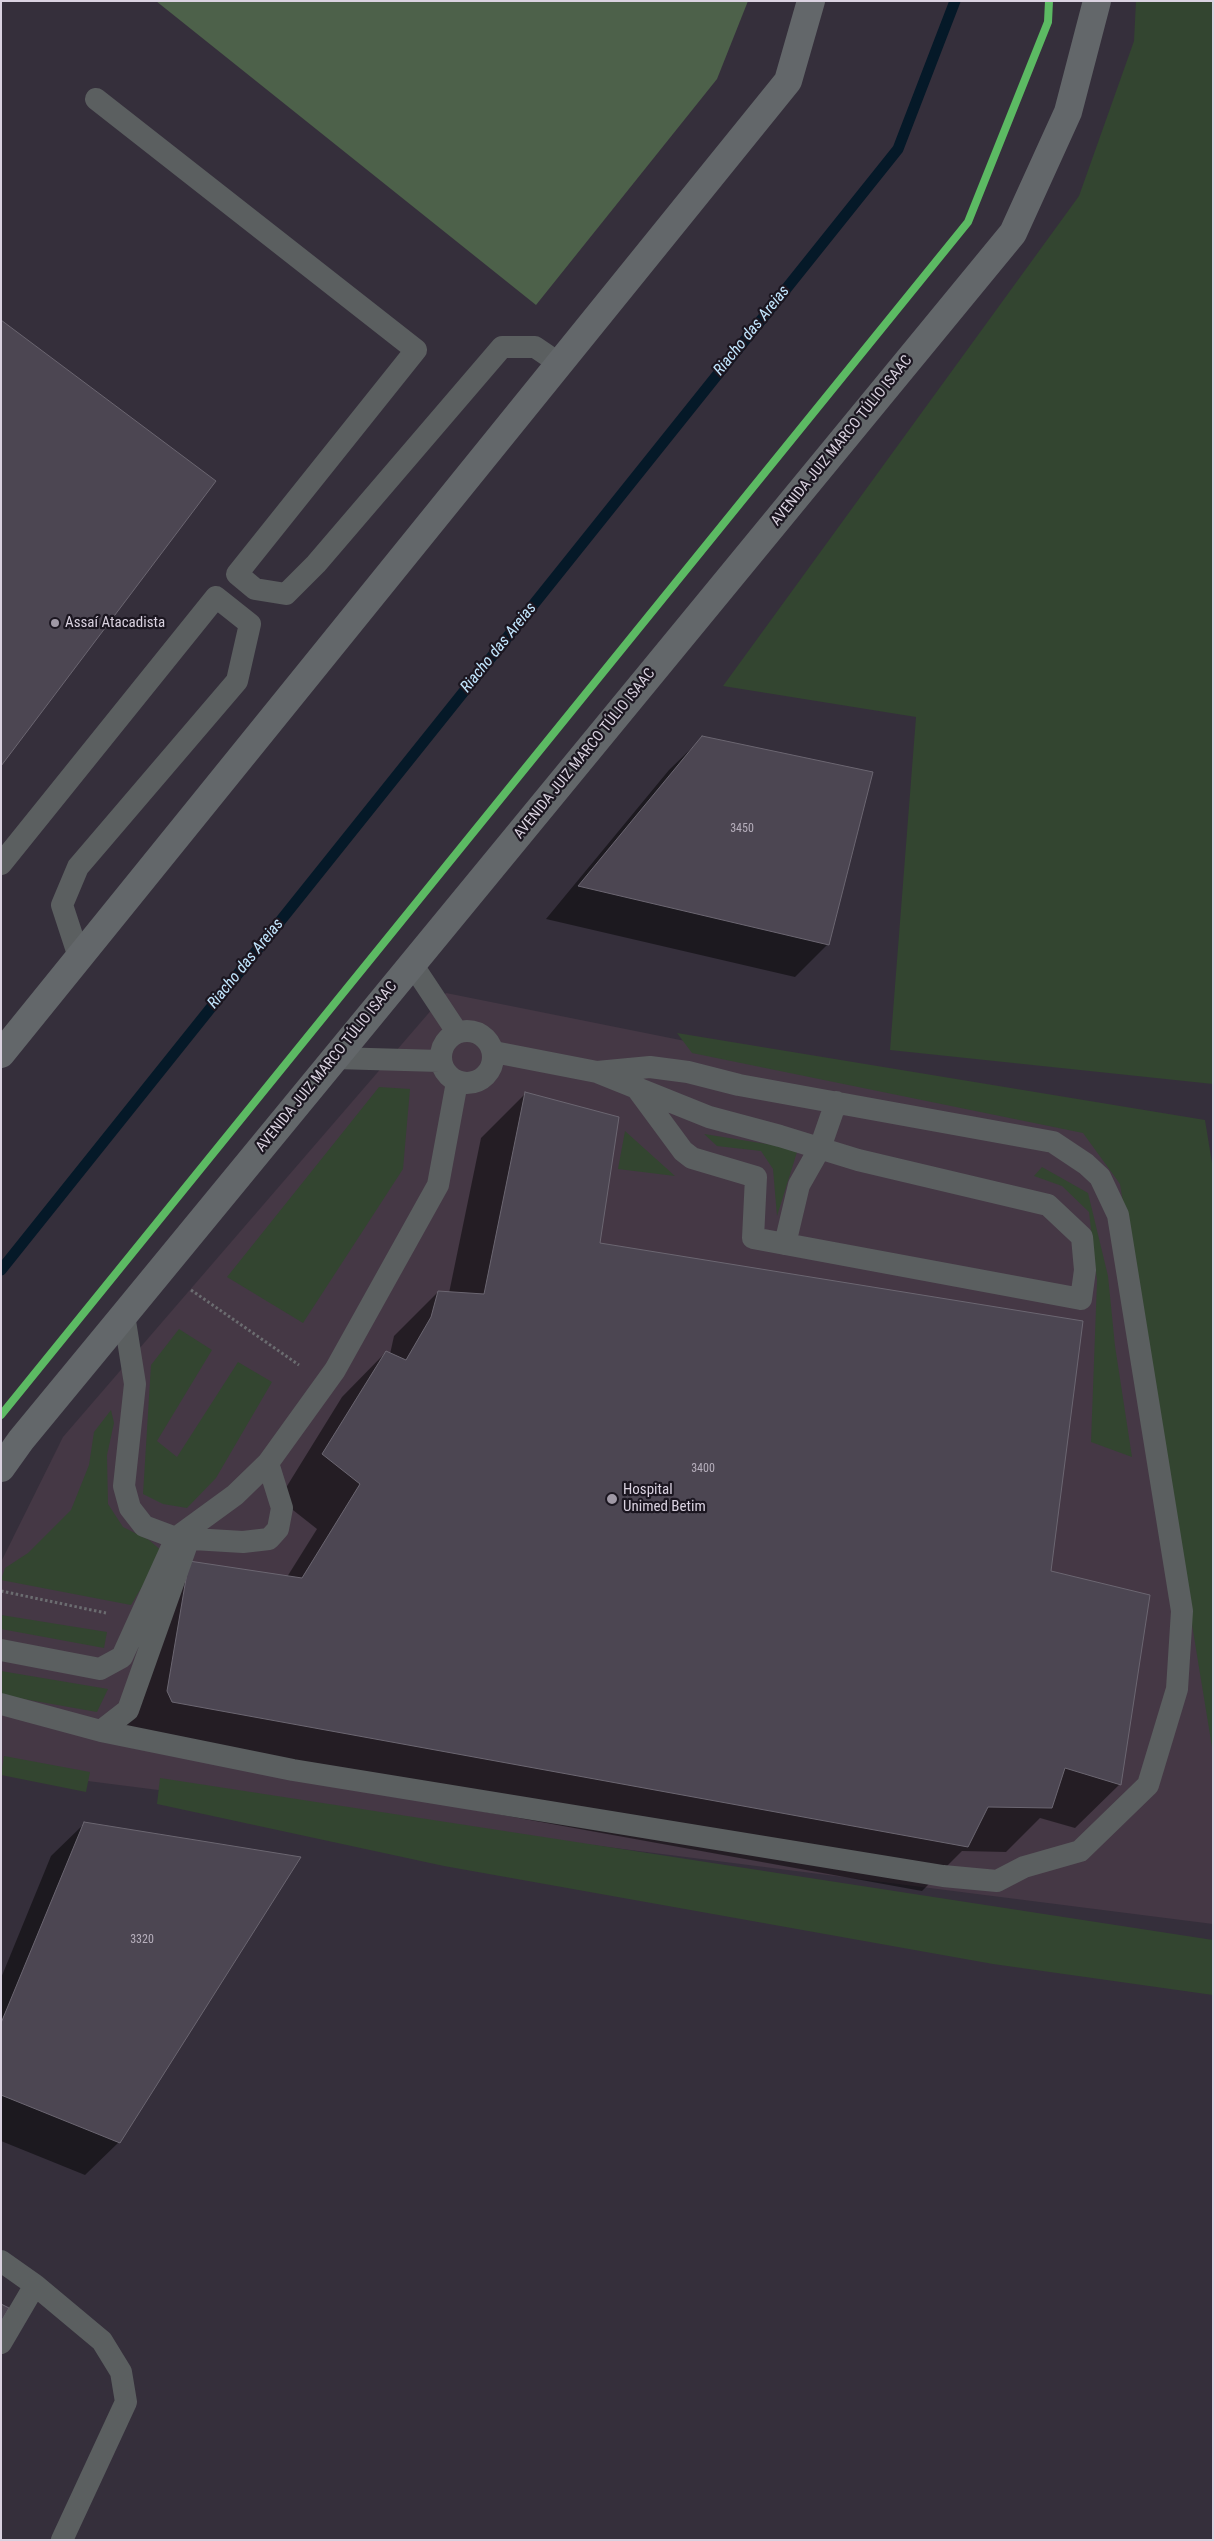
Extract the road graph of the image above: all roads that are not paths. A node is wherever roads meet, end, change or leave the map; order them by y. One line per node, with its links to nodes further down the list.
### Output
1 (811, 1): 4 (main road)
2 (1098, 1): 9 (main road, AVENIDA JUIZ MARCO TÚLIO ISAAC)
3 (96, 99): 5 (lane)
4 (560, 364): 5 (lane); 8 (main road)
5 (237, 574): 6 (lane)
6 (216, 597): 7 (lane); 8 (lane)
7 (1, 864)
8 (79, 957): 12 (main road)
9 (412, 964): 10 (lane); 13 (main road, AVENIDA JUIZ MARCO TÚLIO ISAAC)
10 (457, 1032): 11 (lane); 14 (lane)
11 (494, 1052): 15 (lane); 16 (lane)
12 (1, 1053)
13 (335, 1058): 14 (lane); 21 (main road, AVENIDA JUIZ MARCO TÚLIO ISAAC)
14 (440, 1061): 16 (lane)
15 (597, 1072): 17 (lane); 18 (lane)
16 (457, 1082): 22 (lane)
17 (638, 1090): 19 (lane); 20 (lane)
18 (836, 1102): 19 (lane); 27 (lane)
19 (820, 1148): 20 (lane); 20 (lane)
20 (785, 1244)
21 (124, 1315): 23 (main road, AVENIDA JUIZ MARCO TÚLIO ISAAC); 24 (lane)
22 (268, 1463): 24 (lane); 24 (lane)
23 (1, 1468)
24 (182, 1539): 25 (lane); 27 (lane)
25 (1, 1650)
26 (1, 1704): 27 (lane)
27 (101, 1731)
28 (1, 2261): 29 (lane)
29 (35, 2285): 30 (lane); 31 (lane)
30 (1, 2343)
31 (62, 2540)

